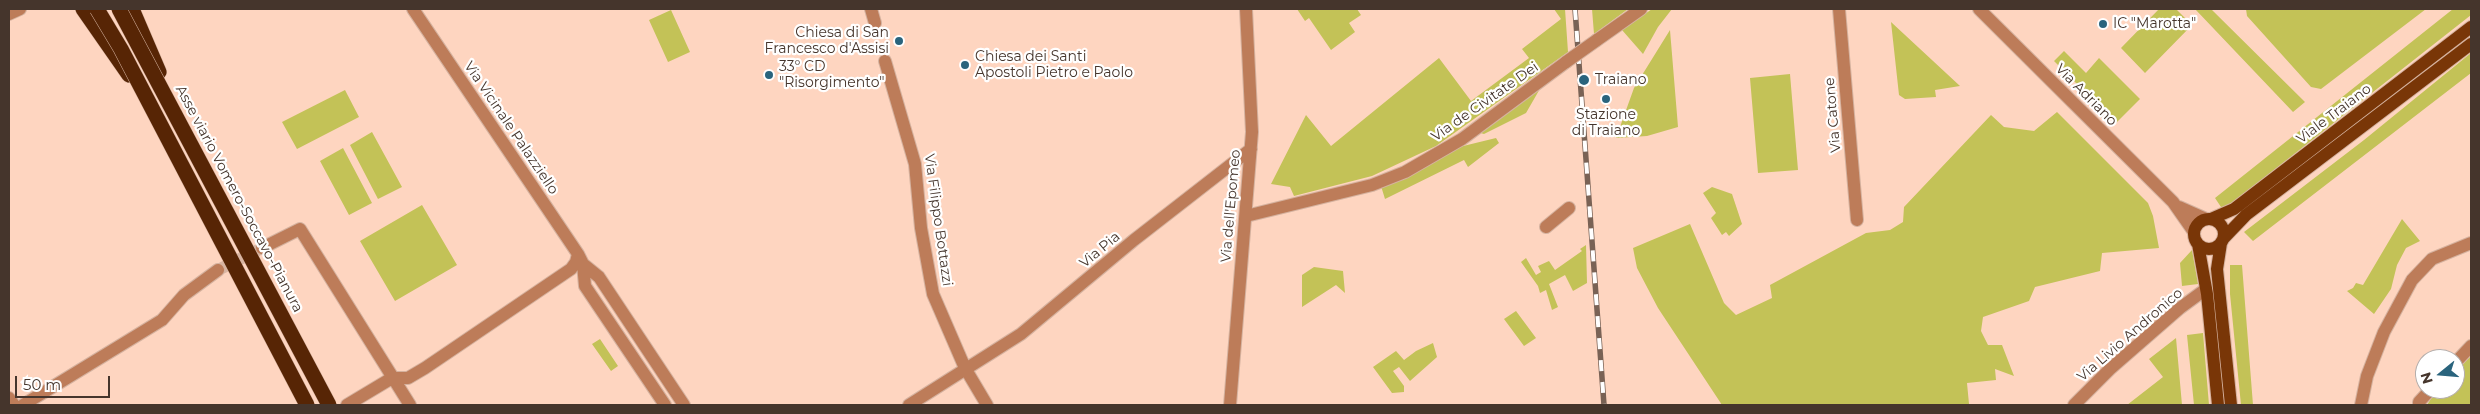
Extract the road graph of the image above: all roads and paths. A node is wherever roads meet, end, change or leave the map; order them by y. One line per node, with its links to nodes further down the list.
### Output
1 (20, 9): 12 (street)
2 (83, 9): 17 (highway, bridge)
3 (97, 9): 17 (highway, bridge)
4 (119, 9): 18 (highway, Asse viario Vomero-Soccavo-Pianura, bridge)
5 (132, 9): 18 (highway, bridge)
6 (413, 9): 31 (street, Via Vicinale Palazziello)
7 (871, 9): 13 (street)
8 (1246, 9): 19 (street, Via dell'Epomeo)
9 (1641, 9): 22 (street, Via de Civitate Dei, bridge)
10 (1839, 9): 24 (street, Via Catone)
11 (1979, 9): 20 (street, Via Adriano)
12 (9, 14)
13 (875, 23)
14 (2471, 27): 23 (main road, Viale Traiano)
15 (2471, 44): 27 (main road, Viale Traiano)
16 (885, 61): 34 (street, Via Filippo Bottazzi)
17 (149, 104): 39 (highway, bridge)
18 (175, 110): 40 (highway, Asse viario Vomero-Soccavo-Pianura, bridge)
19 (1251, 149): 22 (street, Via dell'Epomeo); 34 (street, Via Pia)
20 (2173, 202): 23 (street, Via Adriano); 26 (street, Via Adriano)
21 (1569, 208): 25 (street)
22 (1246, 216): 47 (street, Via dell'Epomeo)
23 (2208, 219): 26 (main road); 27 (main road)
24 (1857, 220)
25 (1546, 227)
26 (2194, 232): 29 (main road)
27 (2222, 241): 29 (main road); 50 (main road)
28 (2471, 243): 51 (street)
29 (2198, 244): 33 (main road)
30 (262, 248): 35 (street)
31 (581, 259): 35 (street); 43 (street, Via Vicinale Palazziello); 44 (street, Via Vicinale Palazziello)
32 (218, 270): 38 (street)
33 (2206, 289): 48 (street, Via Livio Andronico); 49 (main road)
34 (965, 368): 45 (street, Via Pia); 46 (street, Via Filippo Bottazzi)
35 (392, 378): 41 (street); 42 (street)
36 (9, 398): 37 (street)
37 (14, 405)
38 (23, 405)
39 (307, 405)
40 (329, 405)
41 (347, 405)
42 (410, 405)
43 (665, 405)
44 (684, 405)
45 (909, 405)
46 (987, 405)
47 (1230, 405)
48 (2074, 405)
49 (2218, 405)
50 (2231, 405)
51 (2360, 405)

